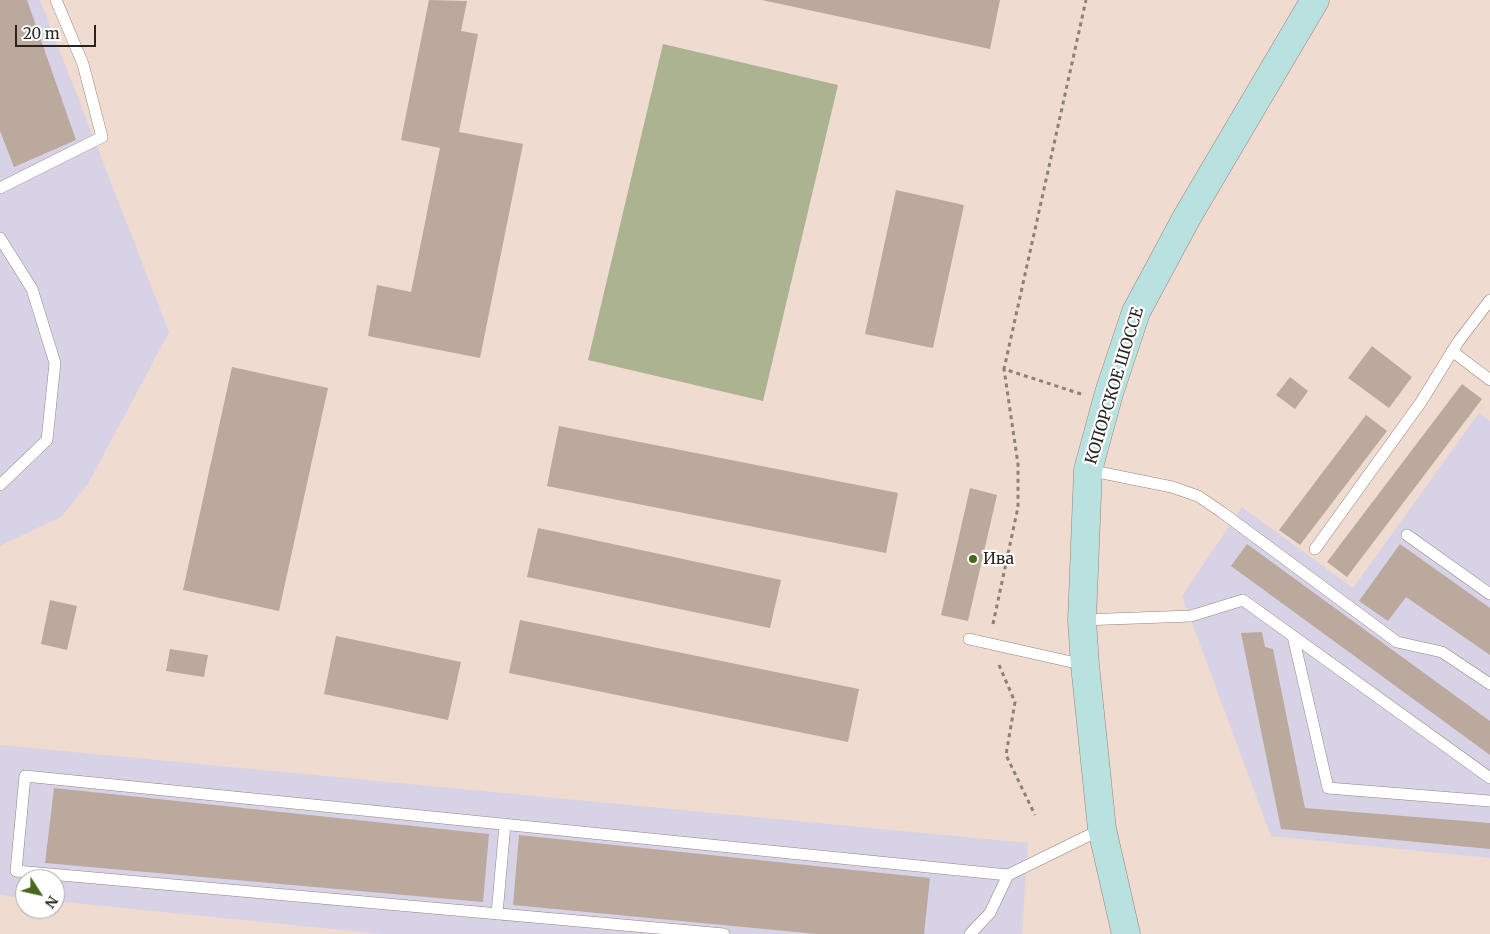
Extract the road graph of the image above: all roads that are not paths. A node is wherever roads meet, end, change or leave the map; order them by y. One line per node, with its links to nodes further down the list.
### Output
1 (56, 0): 3 (lane)
2 (1315, 0): 8 (main road, КОПОРСКОЕ ШОССЕ)
3 (0, 188)
4 (0, 238): 9 (lane)
5 (1490, 300): 6 (lane)
6 (1452, 352): 7 (lane); 11 (lane)
7 (1490, 380)
8 (1088, 470): 13 (main road, КОПОРСКОЕ ШОССЕ); 17 (lane)
9 (0, 485)
10 (1407, 536): 12 (lane)
11 (1316, 549)
12 (1490, 594)
13 (1082, 620): 14 (lane); 16 (main road, КОПОРСКОЕ ШОССЕ)
14 (1293, 636): 18 (lane); 19 (lane)
15 (969, 639): 16 (lane)
16 (1085, 665): 21 (main road, КОПОРСКОЕ ШОССЕ)
17 (1490, 684)
18 (1490, 778)
19 (1490, 801)
20 (505, 824): 22 (lane); 23 (lane); 23 (lane)
21 (1102, 829): 22 (lane); 24 (main road, КОПОРСКОЕ ШОССЕ)
22 (1008, 875): 26 (lane)
23 (496, 914): 25 (lane)
24 (1127, 928)
25 (724, 934)
26 (970, 934)

